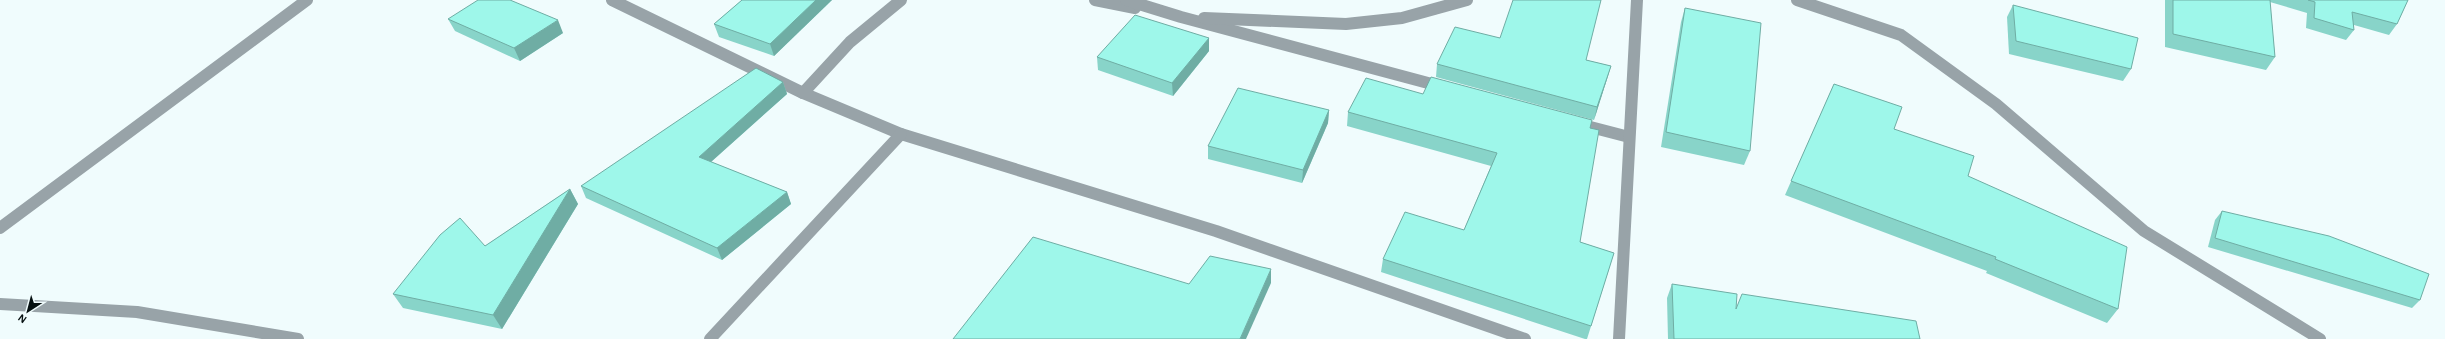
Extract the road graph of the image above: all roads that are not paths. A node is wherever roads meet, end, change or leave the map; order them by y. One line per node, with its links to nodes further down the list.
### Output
1 (307, 0): 17 (street)
2 (612, 0): 13 (street)
3 (893, 0): 11 (street)
4 (901, 0): 11 (street)
5 (1094, 0): 10 (street)
6 (1126, 0): 10 (street)
7 (1467, 0): 10 (street)
8 (1637, 0): 16 (street)
9 (1797, 0): 23 (street)
10 (1181, 18): 12 (street)
11 (850, 42): 13 (street)
12 (1451, 90)
13 (803, 93): 15 (street)
14 (1567, 121): 16 (street)
15 (901, 134): 20 (street); 21 (street)
16 (1629, 137): 22 (street)
17 (0, 228)
18 (0, 304): 19 (street)
19 (298, 339)
20 (710, 339)
21 (1525, 339)
22 (1619, 339)
23 (2320, 339)

